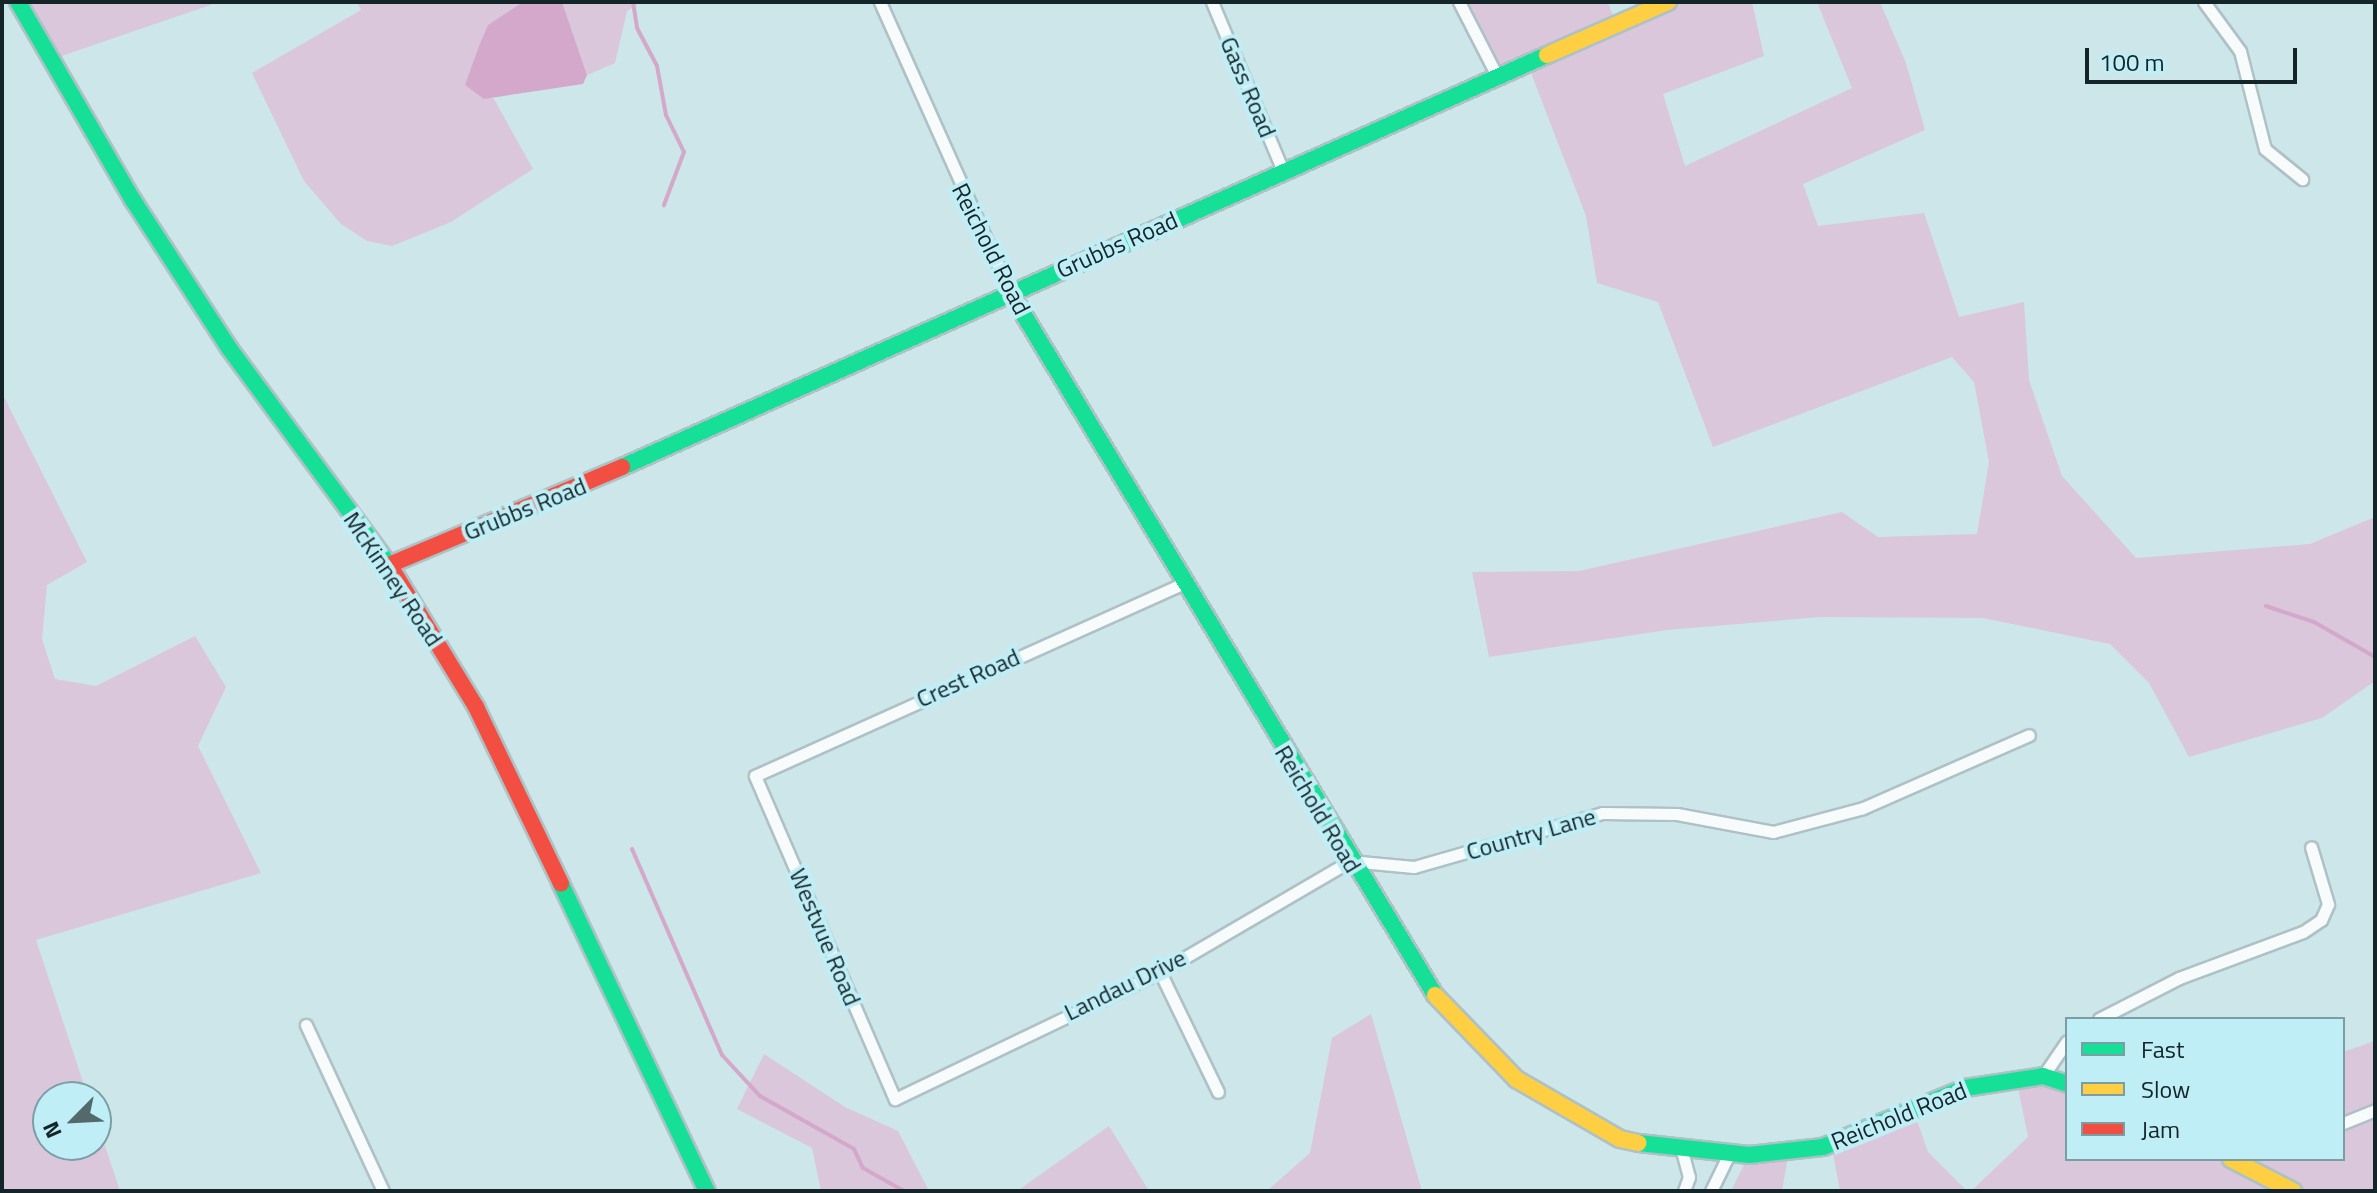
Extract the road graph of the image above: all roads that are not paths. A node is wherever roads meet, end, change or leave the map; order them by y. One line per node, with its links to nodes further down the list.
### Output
1 (18, 2): 11 (street, McKinney Road)
2 (880, 2): 10 (street, Reichold Road)
3 (1212, 2): 8 (street, Gass Road)
4 (1459, 2): 7 (street)
5 (1668, 2): 7 (street, Grubbs Road)
6 (2204, 2): 9 (street)
7 (1498, 78): 8 (street, Grubbs Road)
8 (1284, 173): 10 (street, Grubbs Road)
9 (2302, 179)
10 (1010, 292): 11 (street, Grubbs Road); 12 (street, Reichold Road)
11 (389, 565): 31 (street, McKinney Road)
12 (1182, 584): 14 (street, Crest Road); 16 (street, Reichold Road)
13 (2029, 735): 16 (street, Country Lane)
14 (755, 776): 24 (street, Westvue Road)
15 (2311, 847): 18 (street)
16 (1350, 861): 17 (street, Landau Drive); 27 (street, Reichold Road)
17 (1160, 972): 23 (street); 24 (street, Landau Drive)
18 (2103, 1017)
19 (306, 1025): 30 (street)
20 (2065, 1044): 21 (street)
21 (2043, 1076): 22 (street, Reichold Road); 28 (street, Reichold Road)
22 (2065, 1083)
23 (1218, 1092)
24 (895, 1099)
25 (2375, 1110): 26 (street)
26 (2345, 1122)
27 (1682, 1151): 28 (street, Reichold Road); 32 (street)
28 (1729, 1154): 33 (street)
29 (2241, 1161): 34 (street)
30 (383, 1191)
31 (707, 1191)
32 (1684, 1191)
33 (1711, 1191)
34 (2293, 1191)

